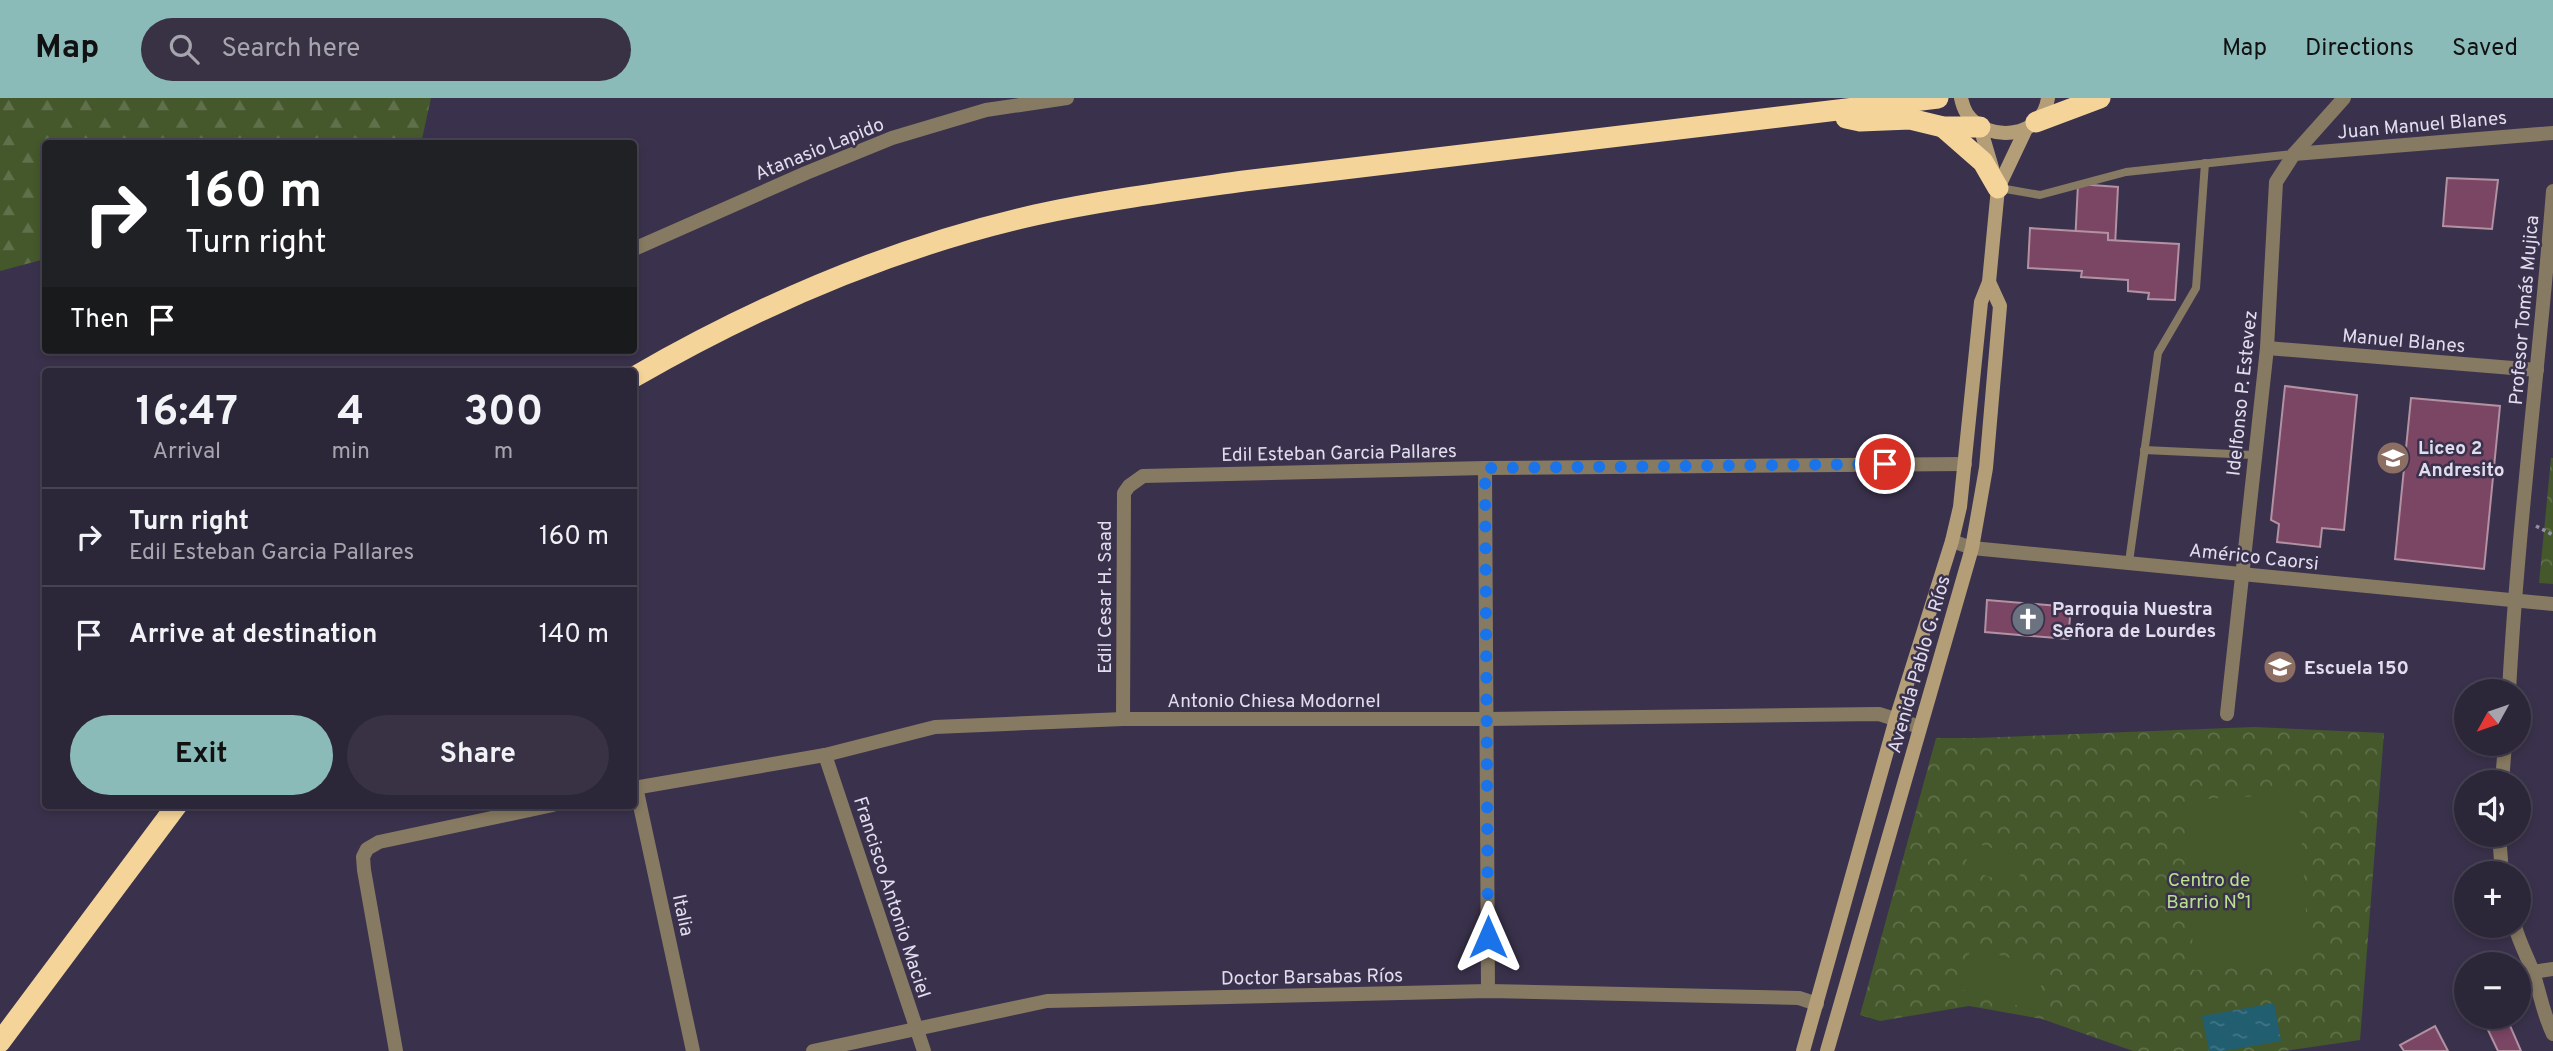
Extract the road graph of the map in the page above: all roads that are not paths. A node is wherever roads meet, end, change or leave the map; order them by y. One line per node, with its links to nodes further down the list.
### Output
1 (1066, 98): 17 (street, Atanasio Lapido)
2 (1853, 98): 8 (highway)
3 (1938, 98): 8 (highway)
4 (1961, 98): 11 (street, Avenida Pablo G. Ríos)
5 (2048, 98): 9 (street, Avenida Pablo G. Ríos)
6 (2100, 98): 9 (highway)
7 (2344, 98): 13 (street, Idelfonso P. Estevez)
8 (1821, 112): 10 (highway); 21 (highway)
9 (2031, 125): 11 (street); 15 (street, Avenida Pablo G. Ríos)
10 (1943, 127): 11 (highway); 15 (highway)
11 (1980, 127): 15 (street, Avenida Pablo G. Ríos)
12 (2553, 133): 13 (street, Juan Manuel Blanes)
13 (2294, 154): 14 (lane); 19 (street, Idelfonso P. Estevez)
14 (2205, 163): 15 (lane); 22 (lane)
15 (1997, 188): 18 (street, Avenida Pablo G. Ríos)
16 (2553, 191): 20 (street, Profesor Tomás Mujica)
17 (637, 248)
18 (1989, 282): 24 (street, Avenida Pablo G. Ríos); 28 (street, Avenida Pablo G. Ríos)
19 (2267, 348): 20 (street, Manuel Blanes); 23 (street, Idelfonso P. Estevez)
20 (2537, 370): 31 (street, Profesor Tomás Mujica)
21 (637, 375)
22 (2144, 450): 23 (lane); 29 (lane)
23 (2254, 455): 30 (street, Idelfonso P. Estevez)
24 (1965, 464): 25 (street, Edil Esteban Garcia Pallares); 27 (street, Avenida Pablo G. Ríos)
25 (1485, 468): 26 (street, Edil Esteban Garcia Pallares); 36 (street)
26 (1135, 480): 35 (street, Edil Cesar H. Saad)
27 (1952, 541): 28 (street, Américo Caorsi); 37 (street, Avenida Pablo G. Ríos)
28 (1972, 548): 29 (street, Américo Caorsi); 38 (street, Avenida Pablo G. Ríos)
29 (2129, 562): 30 (street, Américo Caorsi)
30 (2241, 574): 31 (street, Américo Caorsi); 34 (street, Idelfonso P. Estevez)
31 (2514, 600): 32 (street, Américo Caorsi); 33 (street, Profesor Tomás Mujica)
32 (2553, 604)
33 (2510, 679)
34 (2227, 714)
35 (1123, 719): 36 (street, Antonio Chiesa Modornel); 39 (street, Antonio Chiesa Modornel)
36 (1488, 719): 37 (street, Antonio Chiesa Modornel); 47 (street)
37 (1896, 719): 38 (street, Antonio Chiesa Modornel); 48 (street, Avenida Pablo G. Ríos)
38 (1920, 727): 57 (street, Avenida Pablo G. Ríos)
39 (825, 755): 40 (street, Antonio Chiesa Modornel); 49 (street, Francisco Antonio Maciel)
40 (637, 787)
41 (637, 796): 53 (street, Italia)
42 (174, 809): 51 (highway)
43 (534, 809): 52 (street)
44 (2518, 938): 46 (street)
45 (2553, 969): 46 (street)
46 (2533, 972): 50 (street)
47 (1489, 991): 48 (street, Doctor Barsabas Ríos); 49 (street, Doctor Barsabas Ríos)
48 (1817, 1004): 56 (street, Avenida Pablo G. Ríos)
49 (916, 1029): 54 (street, Doctor Barsabas Ríos); 55 (street, Francisco Antonio Maciel)
50 (2553, 1034)
51 (0, 1042)
52 (396, 1051)
53 (693, 1051)
54 (813, 1051)
55 (924, 1051)
56 (1803, 1051)
57 (1827, 1051)

